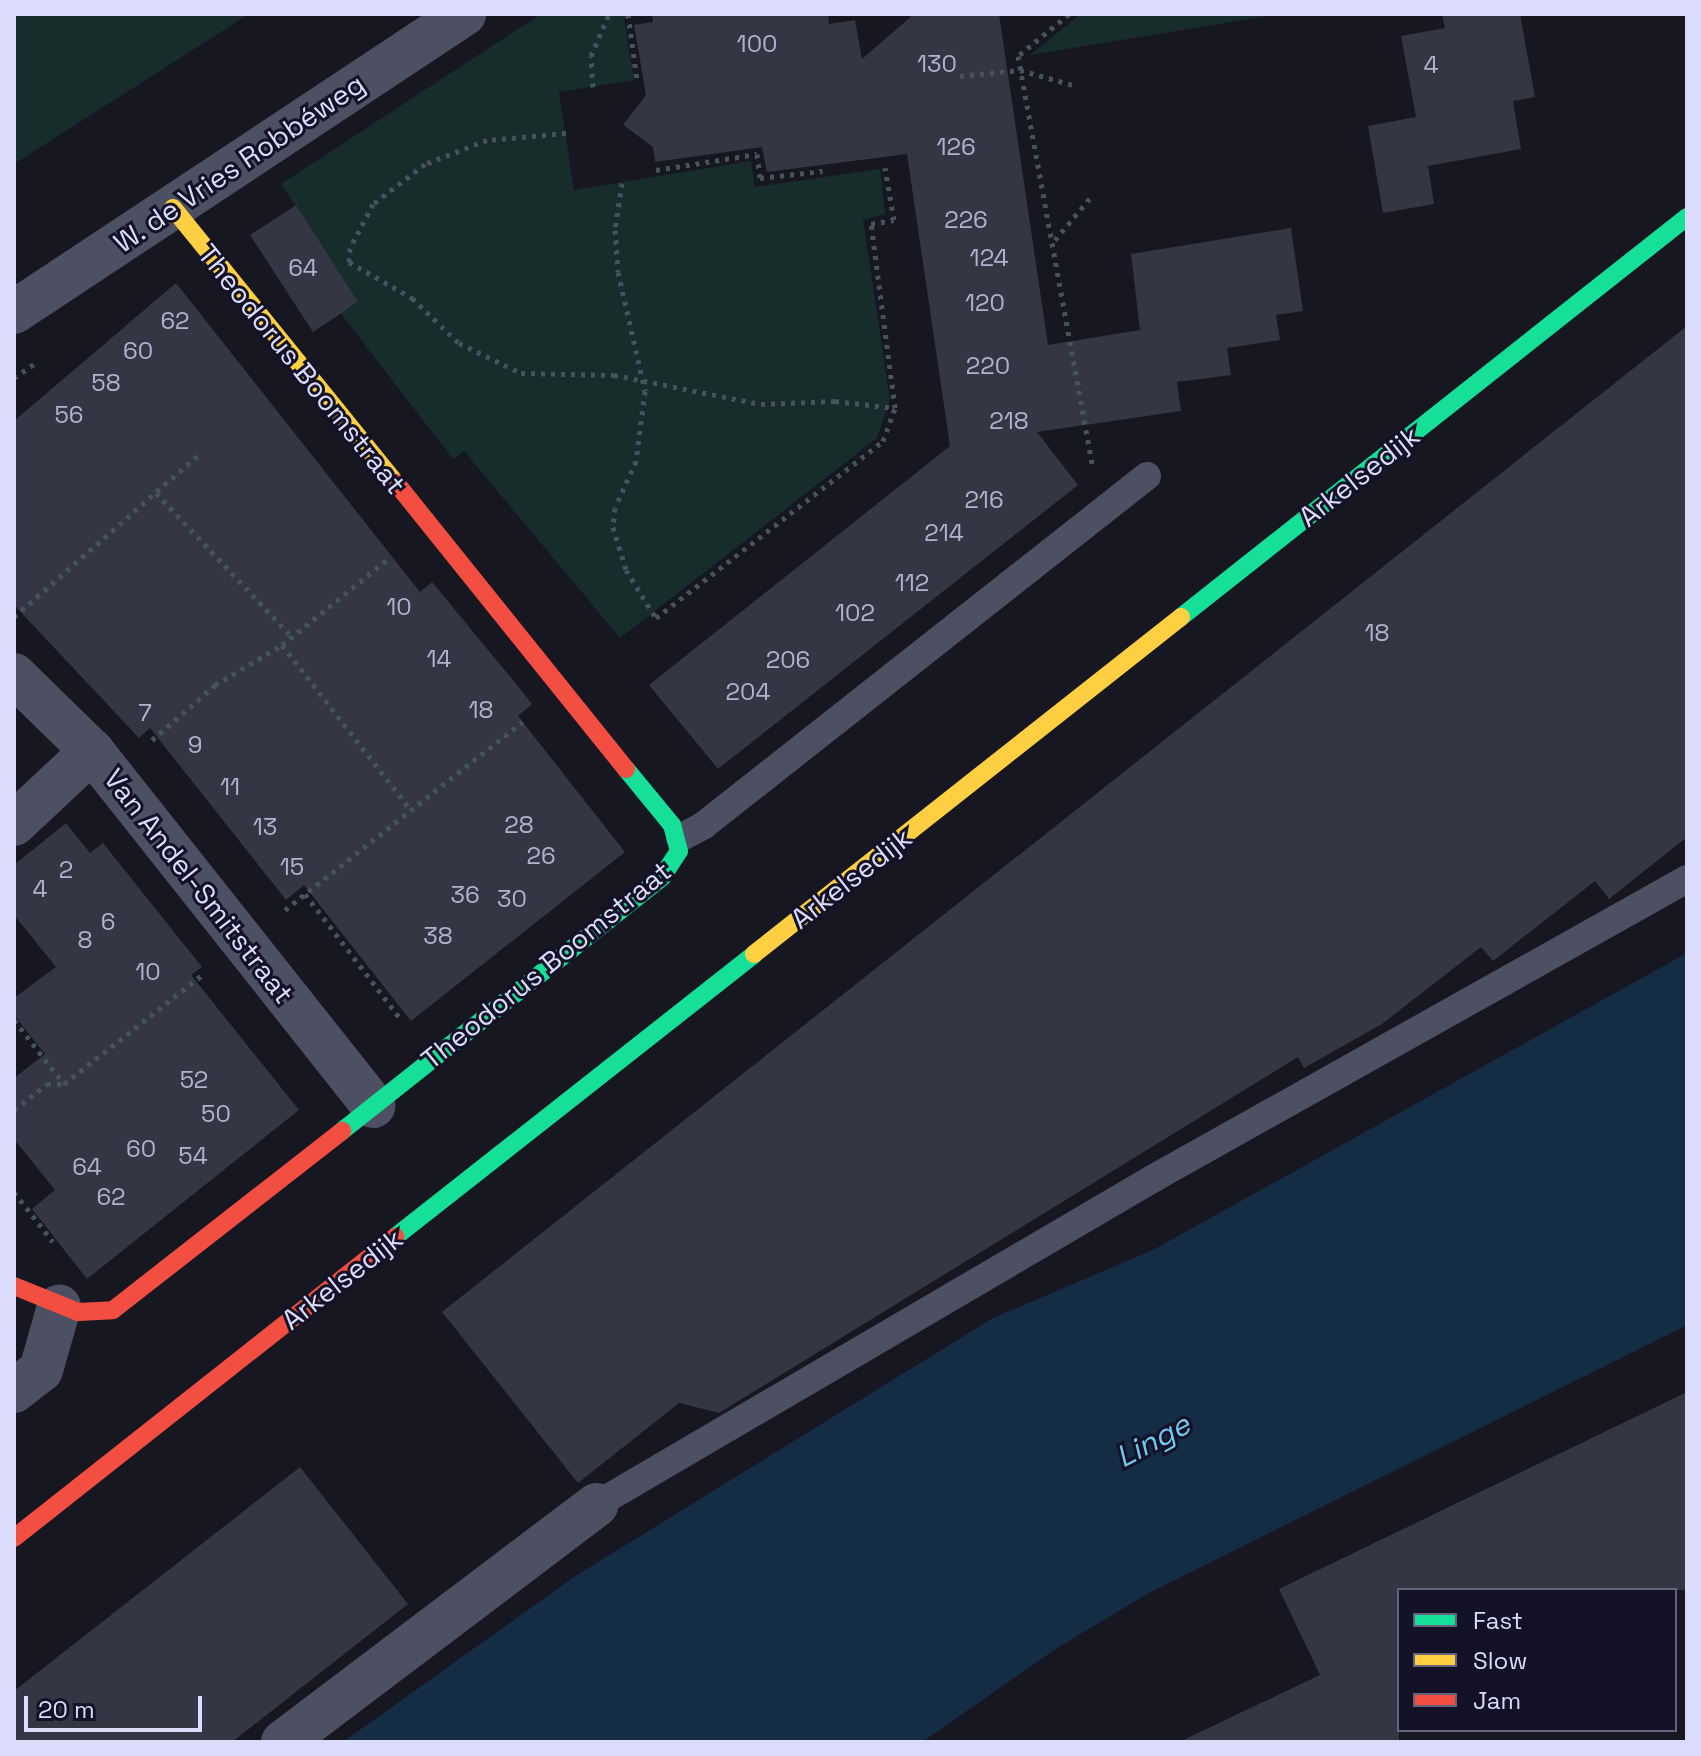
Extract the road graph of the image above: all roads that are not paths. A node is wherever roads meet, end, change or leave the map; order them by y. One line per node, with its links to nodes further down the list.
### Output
1 (464, 14): 2 (street, W. de Vries Robbéweg)
2 (173, 208): 4 (street, W. de Vries Robbéweg); 9 (main road, Theodorus Boomstraat)
3 (1687, 217): 16 (main road, Arkelsedijk)
4 (14, 312)
5 (1147, 476): 9 (lane)
6 (14, 675): 7 (street, Van Andel-Smitstraat)
7 (101, 763): 8 (street); 11 (street, Van Andel-Smitstraat)
8 (14, 824)
9 (680, 838): 11 (main road, Theodorus Boomstraat)
10 (1687, 879): 15 (lane)
11 (373, 1106): 13 (main road, Theodorus Boomstraat)
12 (14, 1286): 13 (main road, Theodorus Boomstraat)
13 (59, 1307): 14 (street)
14 (14, 1391)
15 (596, 1505): 17 (street)
16 (14, 1538)
17 (283, 1742)

